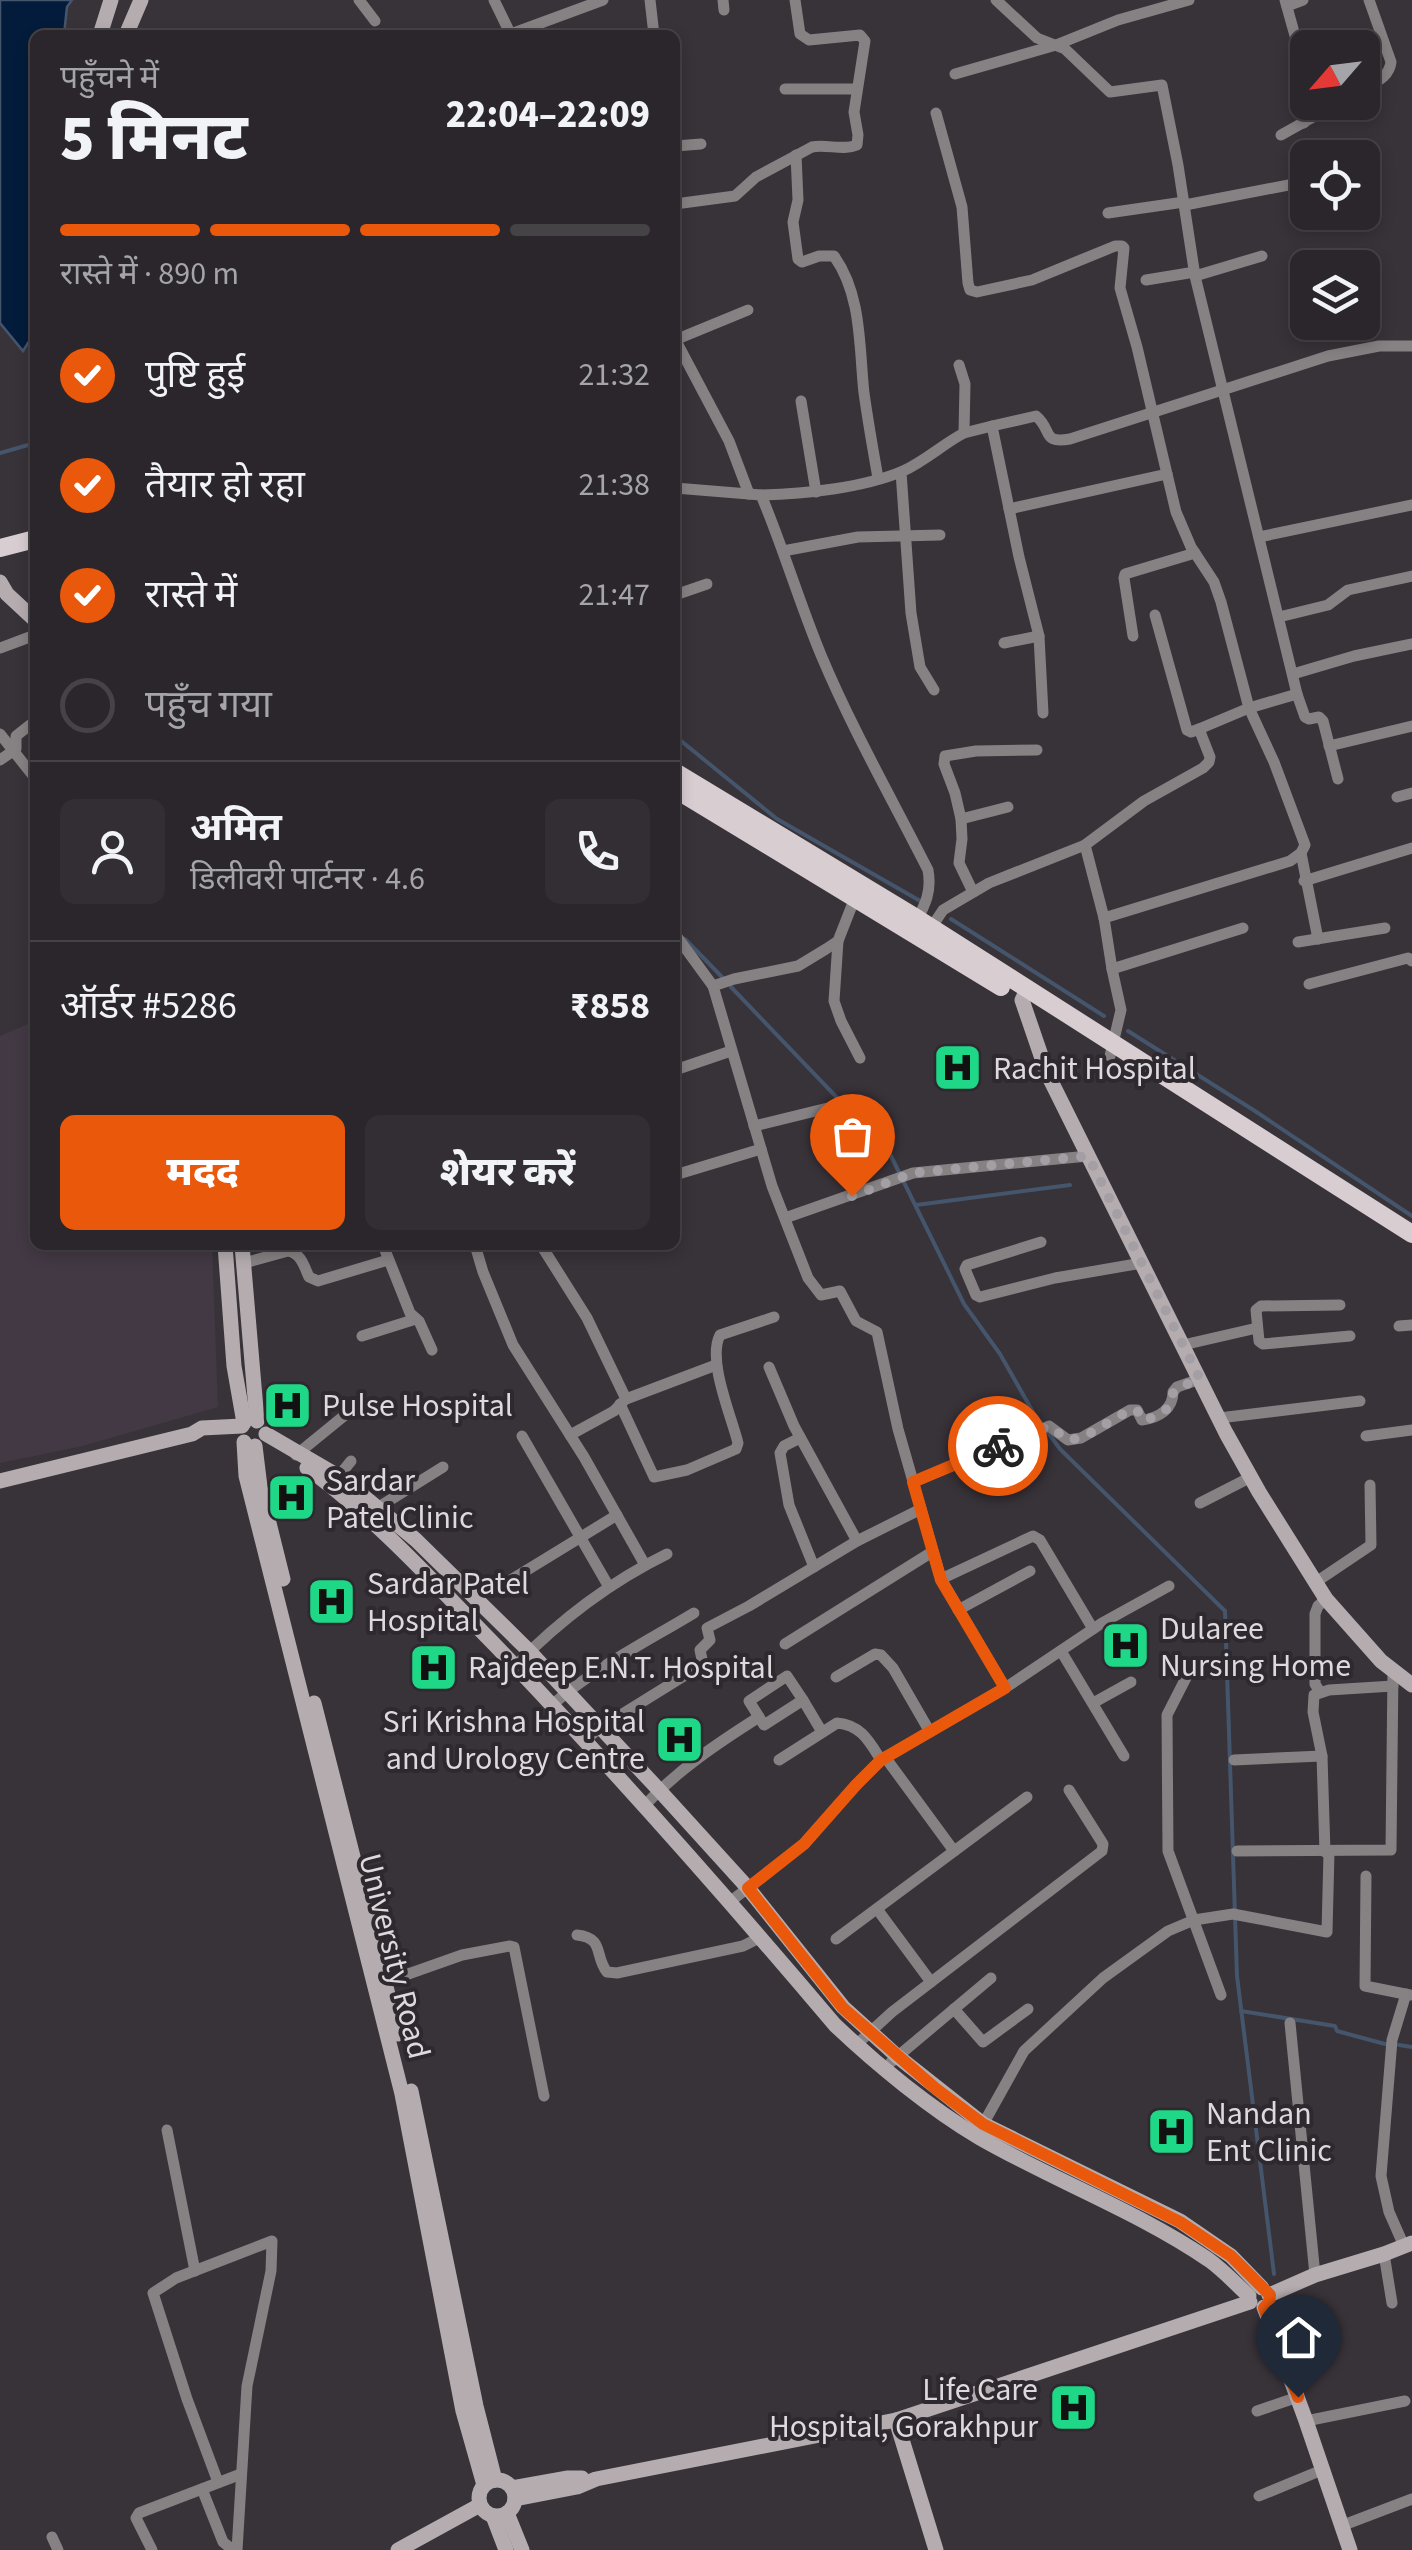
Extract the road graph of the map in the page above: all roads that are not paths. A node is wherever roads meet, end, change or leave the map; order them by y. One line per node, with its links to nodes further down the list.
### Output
1 (111, 0): 16 (main road)
2 (141, 0): 17 (main road)
3 (359, 0): 15 (street)
4 (494, 0): 18 (street)
5 (603, 0): 19 (street)
6 (650, 0): 20 (street)
7 (795, 0): 24 (street)
8 (996, 0): 21 (street)
9 (1129, 0): 14 (street)
10 (1190, 0): 14 (street)
11 (1303, 0): 13 (street)
12 (1370, 0): 23 (street)
13 (1286, 3): 28 (street)
14 (1129, 16): 21 (street)
15 (375, 21)
16 (101, 30)
17 (128, 30)
18 (509, 30)
19 (524, 30)
20 (653, 30)
21 (1056, 46): 22 (street); 35 (street)
22 (955, 74)
23 (1380, 80)
24 (857, 88): 25 (street); 32 (street)
25 (785, 89)
26 (936, 113): 47 (street)
27 (1309, 120): 28 (street)
28 (1304, 123): 29 (street)
29 (1281, 134)
30 (700, 144): 31 (street)
31 (680, 146)
32 (796, 155): 34 (street); 52 (street)
33 (1290, 184): 35 (street)
34 (680, 203)
35 (1184, 203): 36 (street); 38 (street)
36 (1108, 213)
37 (1262, 256): 38 (street)
38 (1195, 274): 39 (street); 45 (street)
39 (1146, 280)
40 (748, 310): 41 (street)
41 (680, 338)
42 (1412, 346): 45 (street)
43 (680, 349): 55 (street)
44 (959, 366): 49 (street)
45 (1223, 390): 47 (street); 62 (street)
46 (801, 401): 54 (street)
47 (1152, 414): 48 (street); 51 (street)
48 (992, 426): 49 (street); 57 (street)
49 (964, 433): 50 (street)
50 (901, 472): 52 (street); 61 (street)
51 (1167, 474): 57 (street); 66 (street)
52 (878, 478): 54 (street)
53 (680, 488): 55 (street)
54 (816, 492): 55 (street)
55 (755, 494): 65 (street)
56 (1412, 506): 62 (street)
57 (1009, 509): 77 (street)
58 (30, 530): 60 (main road)
59 (940, 535): 61 (street)
60 (0, 536)
61 (906, 537): 65 (street); 83 (street)
62 (1259, 537): 74 (street)
63 (30, 539): 64 (main road)
64 (0, 548)
65 (783, 551): 112 (street)
66 (1195, 552): 78 (street); 85 (street)
67 (1412, 576): 74 (street)
68 (0, 582): 72 (main road)
69 (707, 584): 70 (street)
70 (680, 593)
71 (0, 600): 75 (main road)
72 (30, 615)
73 (1156, 615): 89 (street)
74 (1279, 617): 82 (street)
75 (30, 629)
76 (30, 636): 81 (street)
77 (1039, 636): 79 (street); 86 (street)
78 (1133, 636)
79 (1004, 643)
80 (1412, 644): 82 (street)
81 (0, 648)
82 (1292, 674): 84 (street)
83 (934, 690)
84 (1298, 694): 85 (street); 91 (street)
85 (1249, 708): 89 (street); 105 (street)
86 (1043, 713)
87 (30, 725): 93 (street)
88 (1412, 726): 91 (street)
89 (1199, 730): 103 (street)
90 (0, 734): 93 (street)
91 (1328, 746): 97 (street)
92 (1037, 750): 102 (street)
93 (14, 751): 94 (street); 95 (street)
94 (0, 760)
95 (30, 772)
96 (680, 775): 107 (main road)
97 (1338, 779)
98 (680, 792): 107 (main road)
99 (1412, 793): 100 (street)
100 (1396, 797)
101 (1008, 807): 102 (street)
102 (961, 819): 108 (street)
103 (1085, 845): 108 (street); 109 (street)
104 (1412, 848): 106 (street)
105 (1301, 853): 106 (street); 109 (street)
106 (1304, 881): 113 (street)
107 (857, 892): 112 (main road); 115 (street)
108 (973, 892): 112 (street)
109 (1104, 918): 118 (street)
110 (1243, 928): 118 (street)
111 (1385, 928): 113 (street)
112 (921, 930): 121 (main road)
113 (1318, 939): 116 (street)
114 (680, 941): 120 (street)
115 (838, 941): 120 (street); 124 (street)
116 (1298, 942)
117 (1412, 960): 119 (street)
118 (1112, 969): 122 (street)
119 (1309, 984)
120 (713, 986): 123 (street)
121 (1024, 995): 122 (main road); 129 (main road)
122 (1112, 1050): 132 (main road); 134 (main road)
123 (731, 1052): 125 (street); 127 (street)
124 (860, 1058)
125 (680, 1068)
126 (840, 1105): 127 (street)
127 (754, 1126): 128 (street)
128 (761, 1149): 130 (street); 131 (street)
129 (1088, 1156): 131 (street); 141 (main road)
130 (680, 1173)
131 (785, 1218): 170 (street)
132 (1412, 1234)
133 (1041, 1242): 141 (street)
134 (1412, 1246)
135 (226, 1250): 159 (main road)
136 (243, 1250): 142 (main road)
137 (385, 1250): 140 (street)
138 (476, 1250): 160 (street)
139 (544, 1250): 155 (street)
140 (388, 1260): 142 (street); 145 (street)
141 (1142, 1263): 149 (main road)
142 (244, 1264): 159 (main road)
143 (1340, 1304): 146 (street)
144 (774, 1316): 151 (street)
145 (416, 1319): 147 (street); 150 (street)
146 (1256, 1328): 148 (street); 149 (street)
147 (362, 1336)
148 (1350, 1336)
149 (1182, 1345): 153 (main road)
150 (432, 1350)
151 (716, 1365): 155 (street); 155 (street)
152 (769, 1367): 163 (street)
153 (1200, 1379): 157 (main road); 170 (street)
154 (1360, 1401): 157 (street)
155 (623, 1402): 160 (street)
156 (350, 1411): 164 (street)
157 (1219, 1418): 167 (main road)
158 (1412, 1430): 162 (street)
159 (251, 1434): 164 (main road); 169 (main road); 234 (main road, University Road)
160 (570, 1435): 175 (street)
161 (522, 1436): 176 (street)
162 (1366, 1436)
163 (800, 1438): 177 (street); 181 (street)
164 (296, 1456): 168 (main road)
165 (351, 1461): 168 (street)
166 (443, 1467): 174 (street)
167 (1250, 1477): 172 (street); 185 (main road)
168 (335, 1481): 174 (main road)
169 (0, 1482)
170 (913, 1482): 173 (street)
171 (1370, 1484): 185 (street)
172 (1200, 1503)
173 (921, 1509): 177 (street); 178 (street)
174 (371, 1511): 194 (main road); 195 (main road)
175 (617, 1515): 176 (street); 180 (street)
176 (580, 1537): 183 (street); 187 (street)
177 (857, 1541): 181 (street)
178 (932, 1552): 184 (street); 192 (street)
179 (667, 1554): 180 (street)
180 (645, 1565): 187 (street)
181 (814, 1567): 208 (street)
182 (1030, 1571): 189 (street)
183 (509, 1580)
184 (941, 1580): 189 (street); 191 (street)
185 (1316, 1582): 188 (main road)
186 (1169, 1586): 191 (street)
187 (609, 1587): 194 (street)
188 (1326, 1599): 198 (main road); 203 (street)
189 (958, 1610): 201 (street)
190 (694, 1613): 202 (street)
191 (1093, 1630): 193 (street)
192 (785, 1644)
193 (1061, 1650): 201 (street); 205 (street)
194 (529, 1651): 195 (street); 202 (main road)
195 (515, 1666): 206 (main road)
196 (1192, 1668): 228 (street)
197 (836, 1677): 210 (street)
198 (1393, 1678): 200 (main road); 203 (street); 223 (street)
199 (1131, 1682): 205 (street)
200 (1412, 1684)
201 (1005, 1688): 210 (street)
202 (566, 1692): 206 (street); 208 (main road)
203 (1320, 1692): 213 (street)
204 (802, 1700): 207 (street); 207 (street); 209 (street)
205 (1092, 1703): 212 (street)
206 (552, 1705): 211 (main road)
207 (759, 1717): 217 (street)
208 (600, 1728): 211 (street); 217 (main road)
209 (822, 1732): 214 (street); 215 (street)
210 (930, 1732): 214 (street)
211 (585, 1740): 220 (main road)
212 (1124, 1756)
213 (1322, 1756): 216 (street); 223 (street)
214 (883, 1759): 221 (street); 225 (street)
215 (779, 1760)
216 (1234, 1760)
217 (660, 1790): 220 (street); 225 (main road)
218 (1069, 1790): 233 (street)
219 (1027, 1797): 221 (street)
220 (645, 1805): 226 (main road)
221 (954, 1851): 227 (street)
222 (1237, 1851): 223 (street)
223 (1327, 1852): 228 (street)
224 (1366, 1876): 236 (street)
225 (748, 1888): 226 (street); 240 (main road)
226 (731, 1901): 230 (main road)
227 (877, 1909): 231 (street); 233 (street)
228 (1194, 1920): 235 (street); 246 (street)
229 (577, 1936): 230 (street)
230 (760, 1937): 241 (main road)
231 (836, 1939)
232 (991, 1978): 237 (street)
233 (930, 1982): 240 (street)
234 (381, 1984): 244 (street); 261 (main road, University Road)
235 (1221, 1995)
236 (1409, 1995): 247 (street)
237 (954, 2009): 238 (street); 242 (street)
238 (1028, 2009)
239 (1290, 2023): 250 (street)
240 (870, 2032): 241 (street); 242 (main road)
241 (856, 2045): 243 (main road)
242 (897, 2056): 243 (street); 246 (main road)
243 (884, 2068): 246 (main road)
244 (544, 2096)
245 (167, 2130): 249 (street)
246 (980, 2130): 251 (main road)
247 (1408, 2245): 248 (main road)
248 (1384, 2254): 250 (main road); 252 (street)
249 (195, 2271): 259 (street); 260 (street)
250 (1315, 2275): 251 (main road)
251 (1259, 2298): 253 (main road); 256 (main road)
252 (1392, 2303)
253 (1298, 2397): 255 (street); 257 (main road)
254 (1405, 2401): 257 (street)
255 (1257, 2411)
256 (896, 2420): 265 (main road); 274 (main road)
257 (1306, 2422): 258 (main road)
258 (1322, 2470): 263 (street); 266 (main road)
259 (242, 2474): 260 (street); 270 (street)
260 (218, 2482): 262 (street)
261 (490, 2483): 265 (main road); 265 (main road)
262 (202, 2489): 269 (street); 270 (street)
263 (1259, 2496)
264 (1412, 2499): 266 (street)
265 (502, 2504): 271 (main road); 272 (main road); 273 (main road)
266 (1341, 2526): 275 (main road)
267 (52, 2537): 268 (street)
268 (58, 2550)
269 (152, 2550)
270 (235, 2550)
271 (398, 2550)
272 (506, 2550)
273 (522, 2550)
274 (936, 2550)
275 (1350, 2550)

